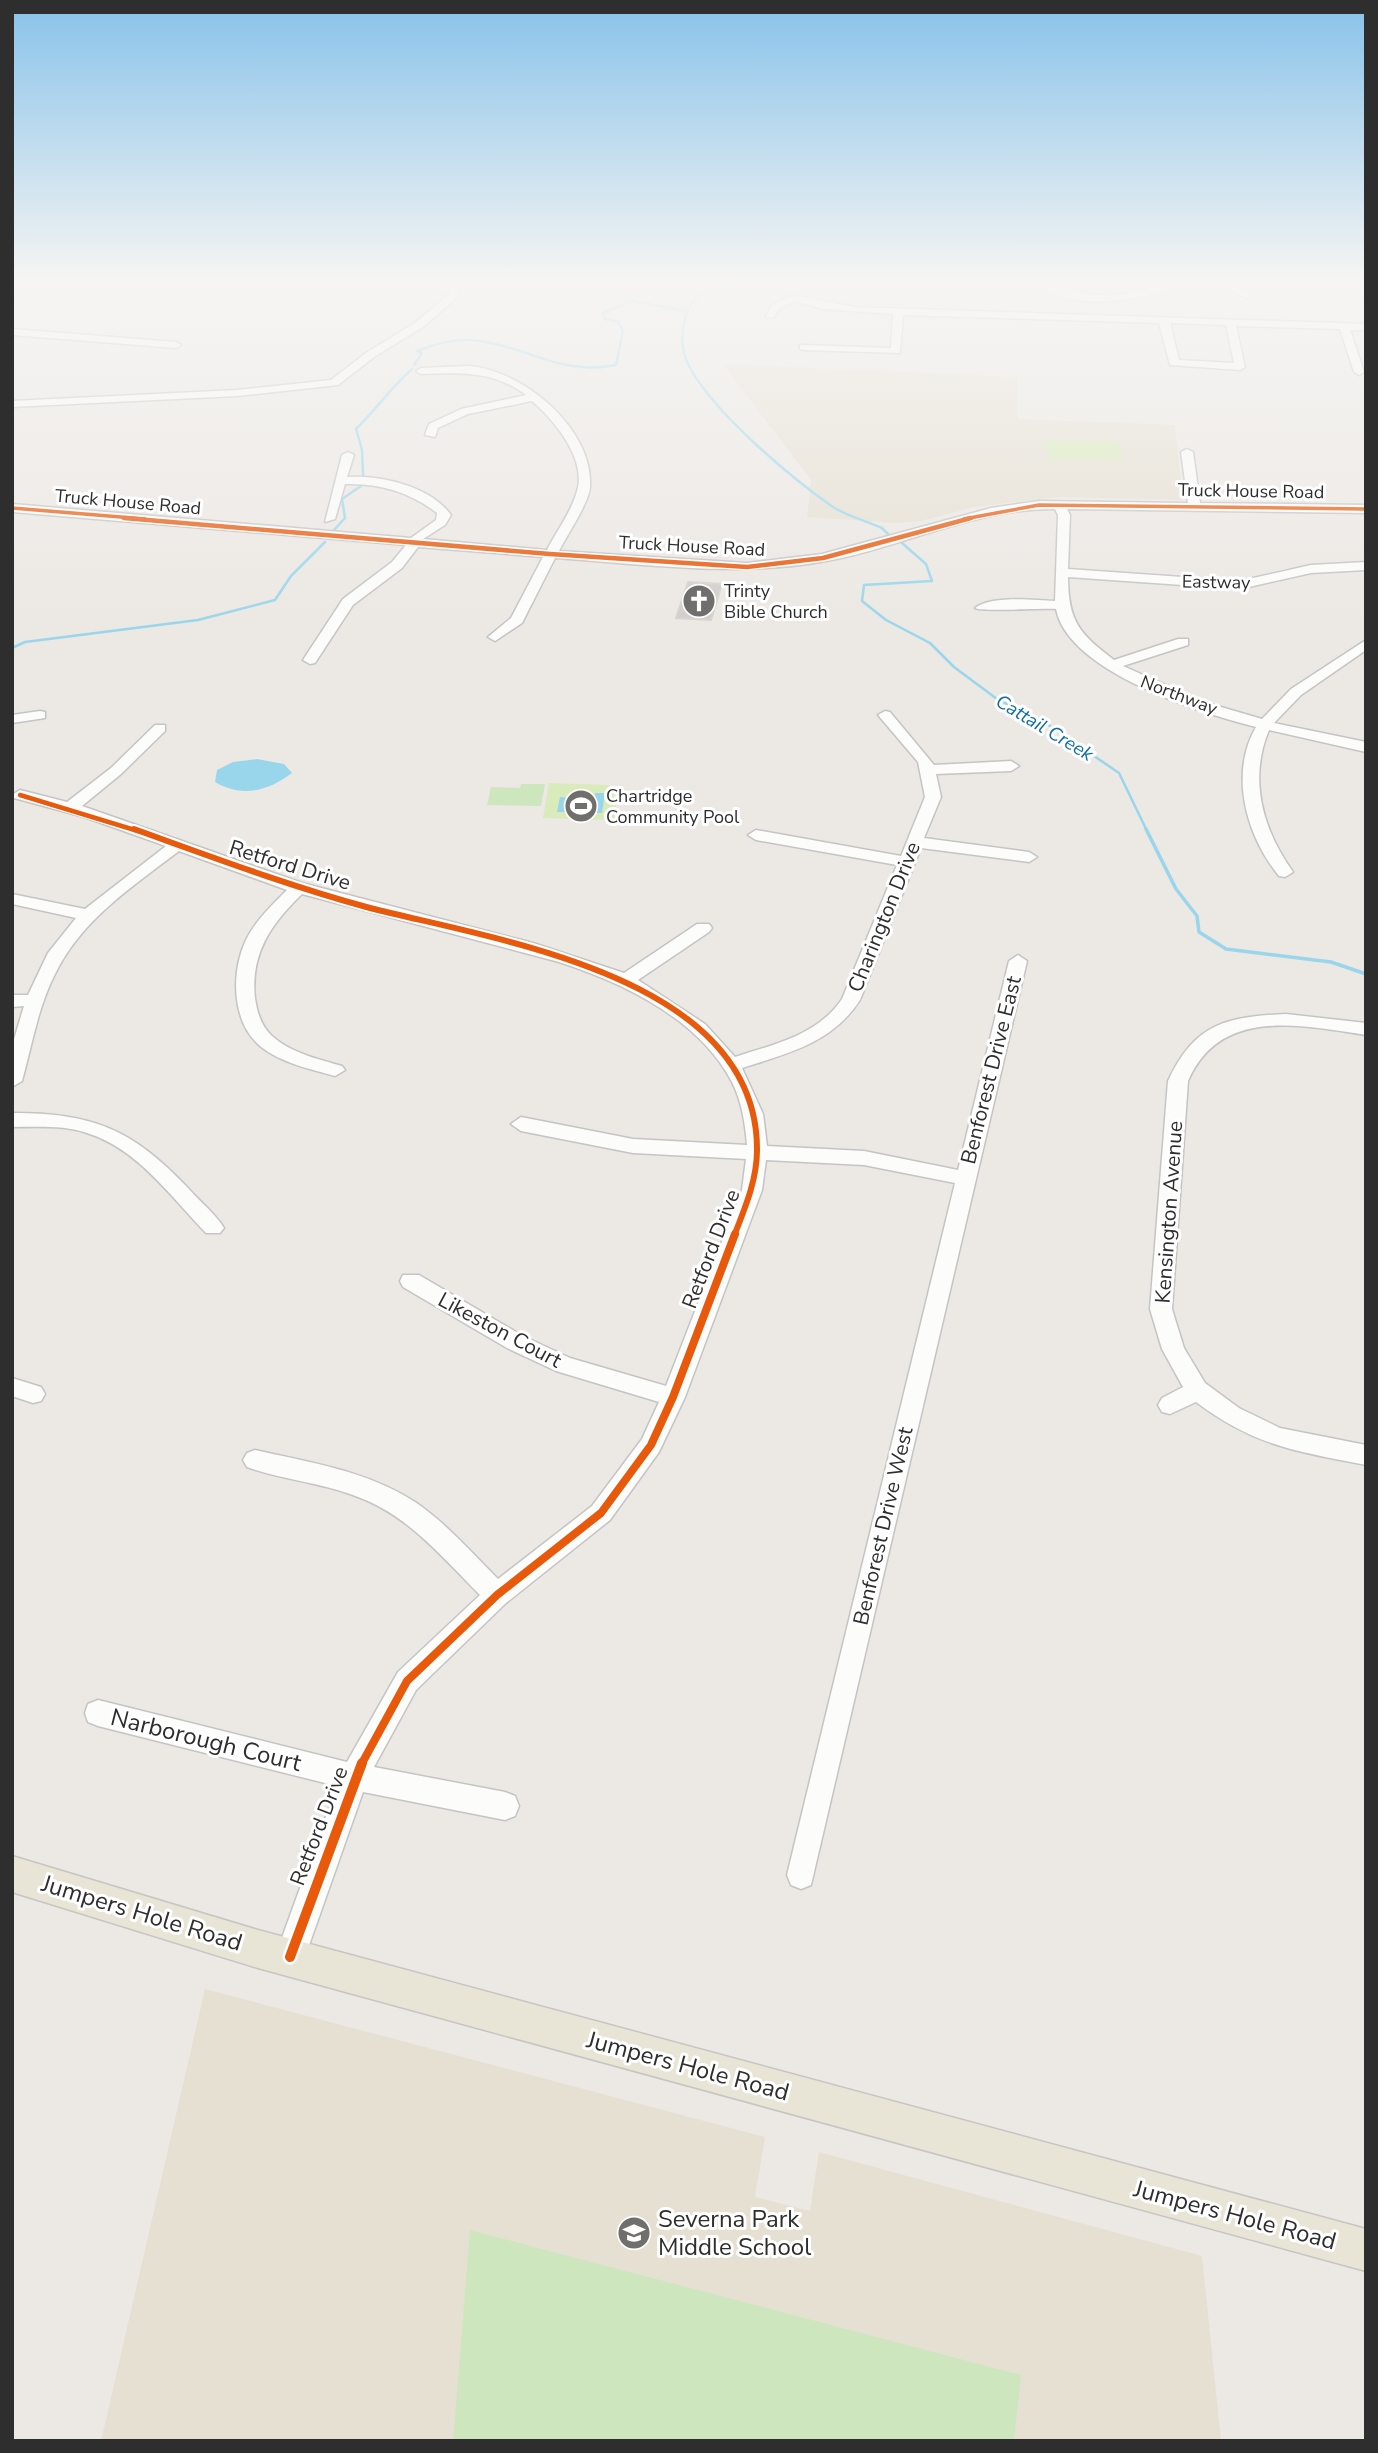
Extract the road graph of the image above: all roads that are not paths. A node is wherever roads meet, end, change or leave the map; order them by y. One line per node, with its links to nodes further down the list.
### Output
1 (210, 394): 4 (street)
2 (530, 394): 3 (street)
3 (534, 397): 5 (street); 15 (street)
4 (12, 404)
5 (431, 435)
6 (1187, 452): 10 (street)
7 (348, 455): 8 (street)
8 (340, 481): 13 (street); 14 (street)
9 (1059, 504): 10 (street, Truck House Road); 15 (street, Truck House Road); 17 (street)
10 (1194, 506): 12 (street, Truck House Road)
11 (12, 508): 14 (street, Truck House Road)
12 (1366, 509)
13 (329, 519)
14 (413, 543): 15 (street, Truck House Road); 23 (street)
15 (550, 554): 20 (street)
16 (1366, 566): 17 (street, Eastway)
17 (1064, 573): 18 (street)
18 (1061, 605): 19 (street); 24 (street, Northway)
19 (982, 608)
20 (495, 637)
21 (1183, 642): 24 (street)
22 (1366, 644): 28 (street)
23 (310, 660)
24 (1112, 665): 28 (street, Northway)
25 (40, 715): 27 (street)
26 (885, 715): 32 (street)
27 (12, 719)
28 (1263, 723): 30 (street, Northway); 40 (street)
29 (160, 728): 34 (street)
30 (1366, 747)
31 (1011, 766): 32 (street)
32 (929, 770): 36 (street, Charington Drive)
33 (20, 795): 34 (street, Retford Drive)
34 (72, 806): 37 (street, Retford Drive)
35 (756, 835): 39 (street)
36 (914, 842): 38 (street); 39 (street, Charington Drive)
37 (175, 847): 41 (street, Retford Drive); 43 (street)
38 (1029, 857)
39 (906, 862): 50 (street, Charington Drive)
40 (1285, 872)
41 (299, 888): 46 (street, Retford Drive); 51 (street)
42 (12, 899): 43 (street)
43 (87, 915): 47 (street)
44 (703, 928): 46 (street)
45 (1018, 961): 56 (street, Benforest Drive East)
46 (626, 980): 50 (street, Retford Drive)
47 (36, 1000): 48 (street); 52 (street)
48 (12, 1001)
49 (1366, 1029): 59 (street, Kensington Avenue)
50 (732, 1065): 55 (street, Retford Drive)
51 (334, 1070)
52 (12, 1080)
53 (12, 1120): 57 (street)
54 (521, 1124): 55 (street)
55 (759, 1152): 56 (street); 60 (street, Retford Drive)
56 (964, 1178): 69 (street, Benforest Drive West)
57 (213, 1228)
58 (411, 1281): 60 (street, Likeston Court)
59 (1197, 1390): 61 (street); 62 (street, Kensington Avenue)
60 (673, 1397): 64 (street, Retford Drive)
61 (1170, 1405)
62 (1366, 1455)
63 (256, 1460): 64 (street)
64 (497, 1595): 66 (street, Retford Drive)
65 (98, 1713): 66 (street, Narborough Court)
66 (354, 1777): 67 (street, Narborough Court); 70 (street, Retford Drive)
67 (505, 1805)
68 (12, 1874): 70 (main road, Jumpers Hole Road)
69 (801, 1875)
70 (289, 1957): 71 (main road, Jumpers Hole Road)
71 (1366, 2250)

